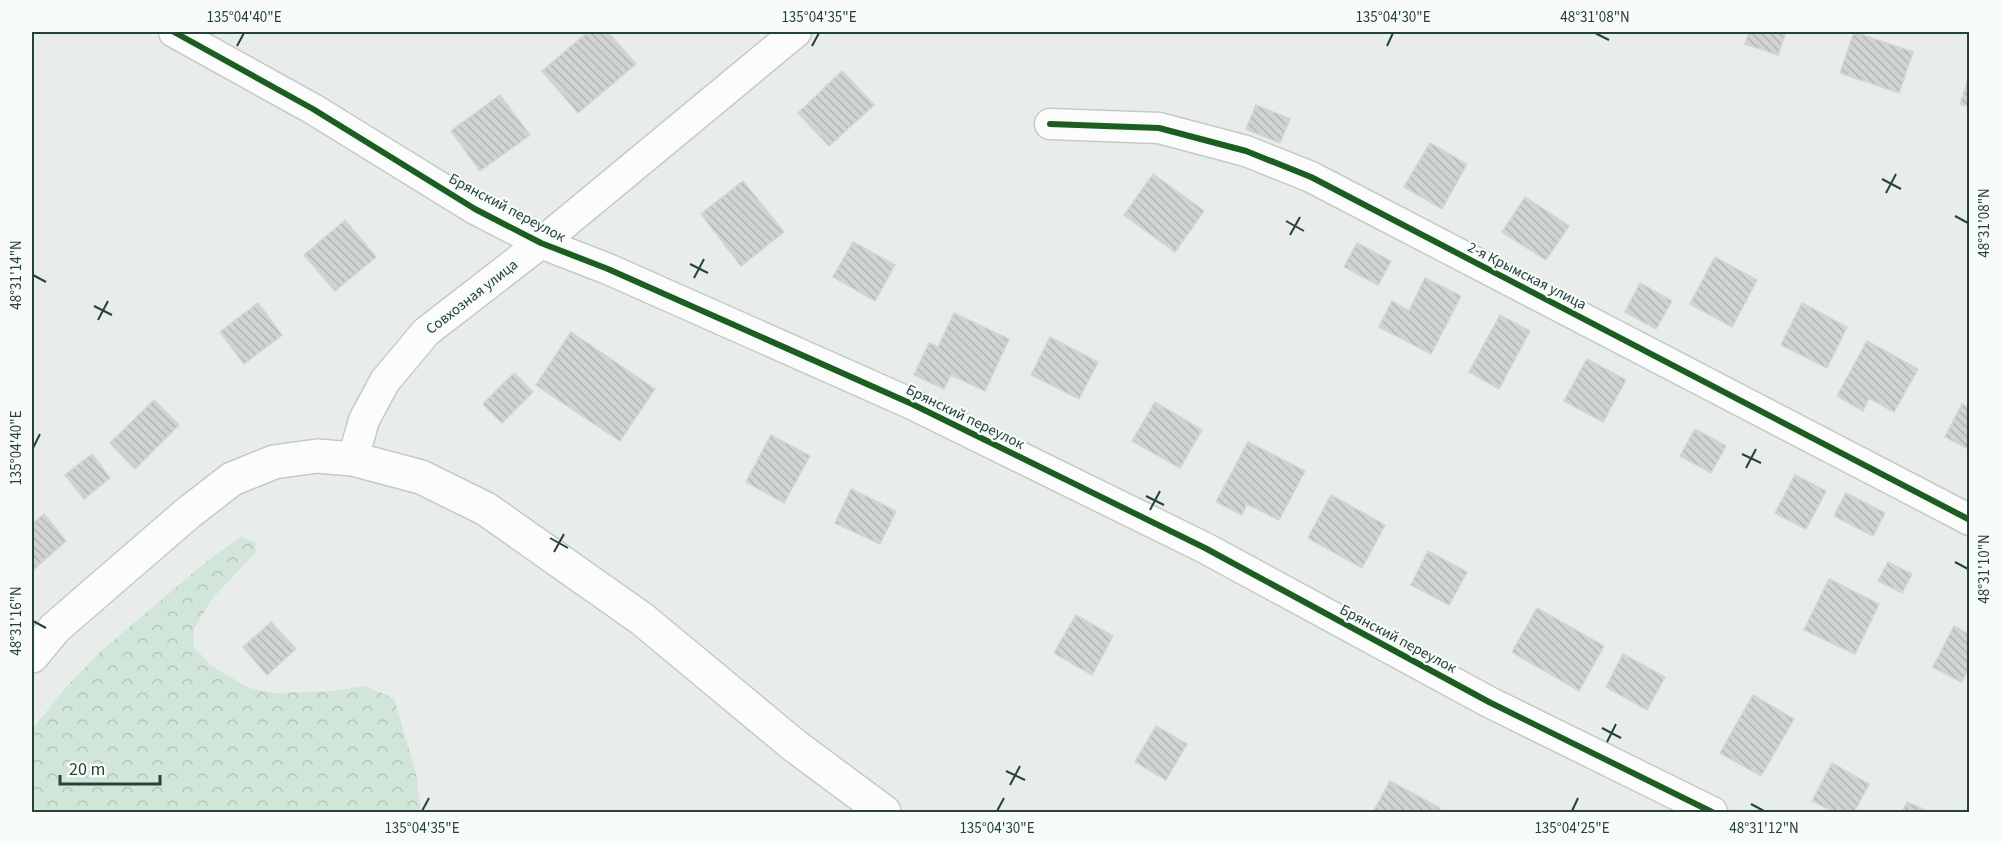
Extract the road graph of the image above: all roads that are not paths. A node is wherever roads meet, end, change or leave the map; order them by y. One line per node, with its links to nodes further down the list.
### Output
1 (174, 32): 4 (street, Брянский переулок)
2 (796, 32): 4 (street, Совхозная улица)
3 (1050, 124): 6 (street, 2-я Крымская улица)
4 (541, 243): 5 (street, Совхозная улица); 9 (street, Брянский переулок)
5 (352, 459): 7 (main road); 8 (main road)
6 (1970, 520)
7 (32, 656)
8 (884, 813)
9 (1712, 813)

